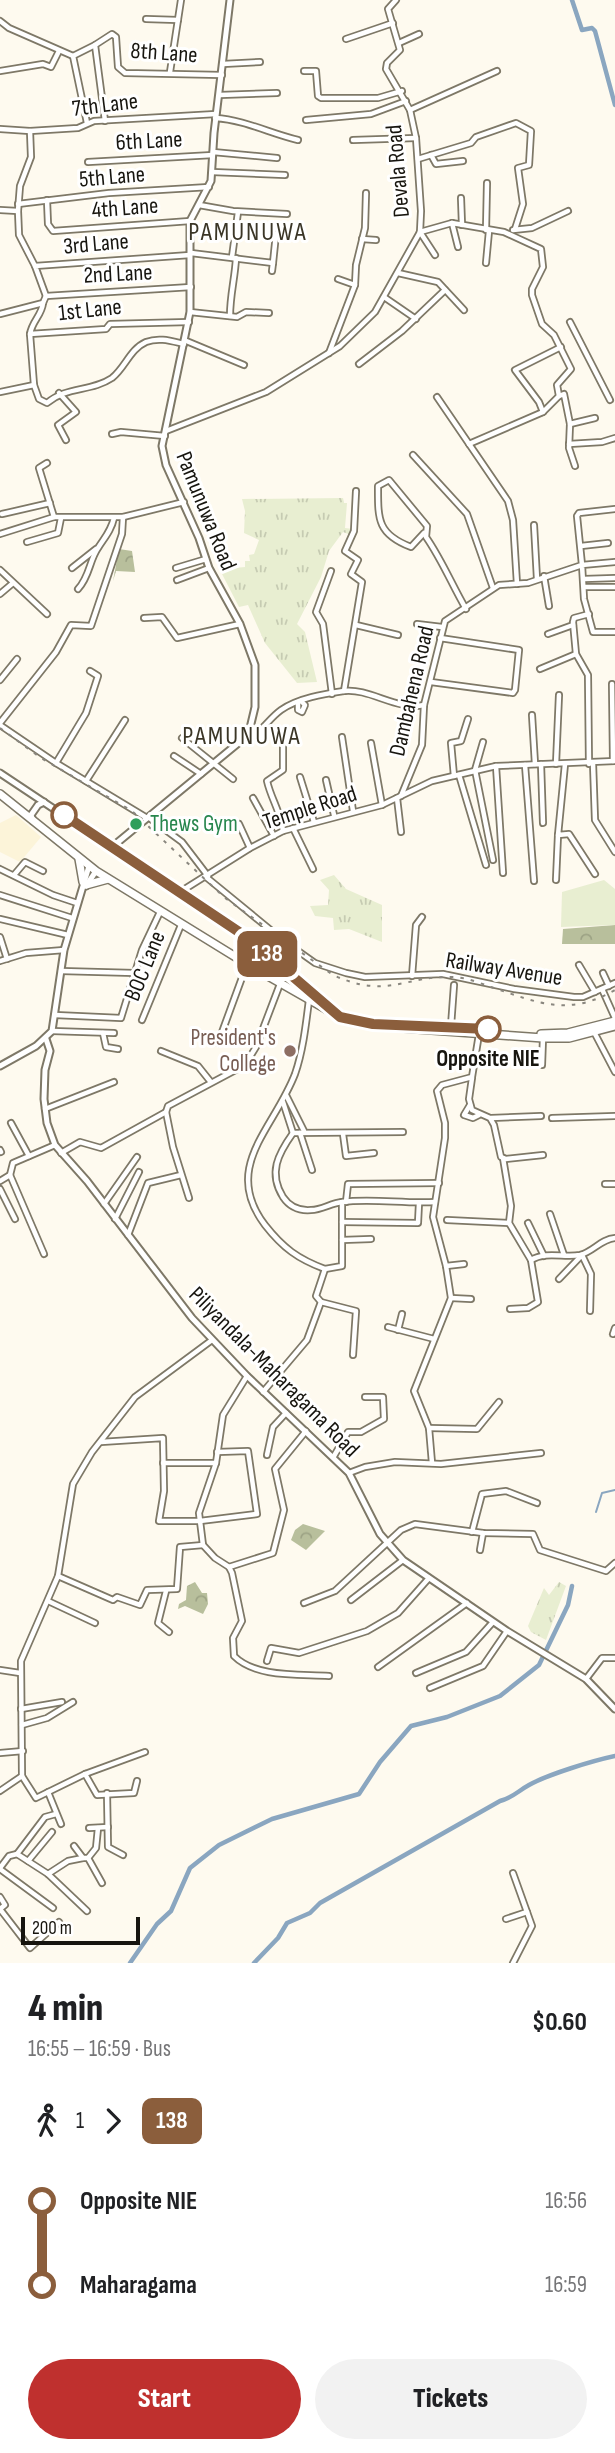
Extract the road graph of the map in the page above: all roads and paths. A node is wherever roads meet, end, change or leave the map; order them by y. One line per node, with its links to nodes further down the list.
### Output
1 (181, 0): 5 (street)
2 (230, 0): 15 (main road)
3 (396, 0): 7 (street)
4 (145, 19): 5 (street)
5 (178, 20): 19 (street)
6 (0, 21): 12 (street)
7 (393, 23): 9 (street); 10 (street)
8 (419, 34): 10 (street)
9 (346, 39)
10 (399, 43): 21 (street, Devala Road)
11 (95, 45): 13 (street, 8th Lane); 19 (street, 8th Lane); 28 (street, 8th Lane)
12 (59, 51): 13 (street); 16 (street)
13 (73, 56): 29 (street)
14 (260, 62): 15 (street)
15 (223, 64): 20 (main road)
16 (0, 71)
17 (304, 71): 21 (street)
18 (497, 71): 25 (street)
19 (170, 72): 20 (street, 8th Lane)
20 (222, 75): 23 (main road)
21 (401, 91): 24 (street, Devala Road)
22 (277, 93): 23 (street)
23 (219, 95): 26 (main road)
24 (406, 101): 25 (street, Devala Road); 27 (street)
25 (410, 110): 32 (street, Devala Road)
26 (216, 116): 28 (street, 7th Lane); 33 (street, 7th Lane); 35 (main road)
27 (306, 120)
28 (105, 121): 29 (street, 7th Lane)
29 (87, 123): 31 (street, 7th Lane)
30 (0, 129): 31 (street, 7th Lane)
31 (30, 131): 48 (street)
32 (416, 138): 34 (street); 38 (street, Devala Road)
33 (298, 140)
34 (353, 140)
35 (213, 154): 37 (street, 6th Lane); 40 (street, 6th Lane); 41 (main road)
36 (431, 155): 38 (street); 39 (street); 58 (street)
37 (277, 158)
38 (418, 159): 60 (street, Devala Road)
39 (463, 161)
40 (88, 162)
41 (212, 172): 42 (street); 44 (main road)
42 (285, 175)
43 (487, 183): 59 (street)
44 (210, 187): 47 (street, 5th Lane); 49 (main road)
45 (366, 193): 63 (street)
46 (461, 198): 57 (street)
47 (47, 200): 48 (street, 5th Lane); 55 (street, 4th Lane)
48 (18, 204): 51 (street)
49 (199, 205): 53 (street); 55 (main road)
50 (0, 211): 51 (street)
51 (18, 211): 71 (street)
52 (568, 211): 58 (street)
53 (238, 212): 54 (street); 68 (street)
54 (287, 214)
55 (190, 221): 66 (main road, Pamunuwa Road)
56 (452, 223): 57 (street); 60 (street); 65 (street)
57 (462, 225): 59 (street)
58 (515, 229): 61 (street)
59 (487, 231): 61 (street); 70 (street)
60 (419, 232): 67 (street); 73 (street, Devala Road)
61 (504, 232): 91 (street)
62 (276, 234): 69 (street)
63 (362, 239): 64 (street); 75 (street)
64 (376, 240)
65 (458, 247)
66 (191, 254): 68 (street, 3rd Lane); 71 (street, 3rd Lane); 76 (main road, Pamunuwa Road)
67 (435, 255)
68 (234, 257): 69 (street, 3rd Lane); 85 (street)
69 (273, 263): 72 (street)
70 (486, 263)
71 (35, 266): 78 (street, 3rd Lane)
72 (272, 271)
73 (398, 273): 77 (street); 79 (street, Devala Road)
74 (338, 279): 75 (street)
75 (355, 285): 92 (street)
76 (191, 287): 78 (street, 2nd Lane); 82 (main road, Pamunuwa Road)
77 (445, 290): 81 (street); 86 (street)
78 (46, 296): 80 (street, 1st Lane)
79 (384, 297): 86 (street); 92 (street, Devala Road)
80 (43, 303): 84 (street); 89 (street, 1st Lane)
81 (464, 310)
82 (190, 312): 85 (street); 87 (main road, Pamunuwa Road)
83 (269, 313): 85 (street)
84 (0, 314)
85 (230, 316)
86 (416, 318): 93 (street)
87 (189, 322): 89 (street, 1st Lane); 90 (main road, Pamunuwa Road)
88 (569, 322): 100 (street)
89 (30, 334): 95 (street)
90 (184, 342): 94 (street); 97 (street); 104 (main road, Pamunuwa Road)
91 (561, 347): 98 (street); 101 (street)
92 (328, 353): 104 (street, Devala Road)
93 (359, 364)
94 (244, 365)
95 (34, 385): 96 (street); 97 (street)
96 (0, 392)
97 (59, 393): 107 (street)
98 (559, 396): 101 (street); 103 (street)
99 (437, 397): 108 (street)
100 (610, 400)
101 (543, 412): 108 (street)
102 (595, 418): 103 (street)
103 (570, 424): 109 (street)
104 (165, 434): 105 (street); 114 (main road, Pamunuwa Road)
105 (112, 435)
106 (615, 438): 109 (street)
107 (66, 440)
108 (469, 444): 142 (street)
109 (569, 444): 112 (street)
110 (414, 455): 146 (street)
111 (47, 463): 115 (street)
112 (575, 467)
113 (356, 491): 155 (street)
114 (184, 502): 119 (street); 128 (main road, Pamunuwa Road)
115 (50, 503): 117 (street); 118 (street)
116 (615, 509): 126 (street)
117 (2, 514)
118 (57, 517): 120 (street); 123 (street); 124 (street)
119 (124, 517): 120 (street); 176 (street)
120 (114, 518): 127 (street)
121 (534, 525): 138 (street)
122 (424, 533): 122 (street); 149 (street)
123 (0, 534)
124 (27, 542)
125 (608, 543): 126 (street)
126 (581, 546): 130 (street)
127 (97, 549): 131 (street); 145 (street)
128 (206, 559): 132 (street); 133 (main road, Pamunuwa Road)
129 (615, 562): 130 (street, Dambahena Road)
130 (582, 565): 136 (street, Dambahena Road); 139 (street)
131 (72, 568)
132 (176, 568)
133 (209, 568): 140 (street); 153 (main road, Pamunuwa Road)
134 (0, 570): 141 (street)
135 (331, 571): 170 (street)
136 (544, 576): 138 (street, Dambahena Road); 148 (street)
137 (615, 578): 139 (street)
138 (537, 579): 142 (street, Dambahena Road)
139 (584, 579): 143 (street)
140 (177, 580)
141 (13, 583): 147 (street); 150 (street)
142 (517, 584): 146 (street, Dambahena Road)
143 (584, 587): 144 (street); 151 (street)
144 (615, 587)
145 (78, 589)
146 (493, 589): 149 (street, Dambahena Road)
147 (0, 594)
148 (549, 606)
149 (466, 608): 157 (street, Dambahena Road)
150 (47, 614)
151 (589, 614): 156 (street); 158 (street)
152 (144, 618): 153 (street)
153 (240, 624): 180 (main road, Pamunuwa Road)
154 (417, 624): 157 (street)
155 (356, 625): 160 (street); 169 (street)
156 (573, 625): 159 (street); 162 (street)
157 (442, 627): 161 (street, Dambahena Road)
158 (615, 632)
159 (548, 634)
160 (398, 635)
161 (440, 638): 167 (street, Dambahena Road); 167 (street)
162 (576, 654): 164 (street); 186 (street)
163 (18, 659): 166 (street)
164 (541, 669)
165 (90, 671): 187 (street)
166 (0, 680)
167 (431, 681): 172 (street, Dambahena Road)
168 (612, 684): 184 (street)
169 (344, 691): 170 (street); 172 (street)
170 (332, 694): 180 (street)
171 (559, 695): 189 (street)
172 (424, 705): 202 (street, Dambahena Road)
173 (532, 715): 188 (street)
174 (468, 719): 196 (street)
175 (125, 720): 200 (street)
176 (0, 724): 187 (street, Railway Avenue)
177 (283, 737): 214 (street)
178 (342, 737): 206 (street)
179 (182, 738): 185 (street)
180 (242, 740): 185 (main road, Pamunuwa Road)
181 (483, 742): 193 (street)
182 (371, 743): 205 (street)
183 (174, 756): 195 (street)
184 (614, 761): 186 (street, Temple Road)
185 (215, 763): 195 (main road, Pamunuwa Road); 198 (street)
186 (591, 763): 190 (street, Temple Road); 220 (street)
187 (56, 764): 200 (street, Railway Avenue)
188 (538, 764): 189 (street, Temple Road); 191 (street, Temple Road); 210 (street)
189 (556, 764): 190 (street, Temple Road)
190 (565, 764): 216 (street)
191 (525, 765): 192 (street, Temple Road); 234 (street)
192 (496, 766): 193 (street, Temple Road); 228 (street)
193 (475, 771): 196 (street, Temple Road); 222 (street)
194 (0, 773): 204 (main road)
195 (201, 775): 208 (main road, Pamunuwa Road)
196 (456, 775): 202 (street, Temple Road); 223 (street)
197 (300, 777): 209 (street)
198 (233, 779)
199 (326, 780): 207 (street)
200 (86, 781): 208 (street, Railway Avenue)
201 (0, 794): 211 (highway)
202 (399, 797): 205 (street, Temple Road); 215 (street)
203 (253, 798): 217 (street)
204 (45, 802): 211 (main road); 218 (main road)
205 (382, 805): 206 (street, Temple Road)
206 (353, 811): 207 (street, Temple Road)
207 (334, 816): 209 (street, Temple Road)
208 (148, 817): 218 (main road, Pamunuwa Road); 231 (street, Railway Avenue)
209 (314, 822): 213 (street, Temple Road)
210 (543, 823)
211 (34, 824): 221 (highway)
212 (239, 824): 219 (street)
213 (293, 828): 214 (street, Temple Road); 226 (street)
214 (283, 831): 217 (street, Temple Road)
215 (401, 832)
216 (558, 835): 229 (street); 233 (street)
217 (274, 836): 219 (street, Temple Road)
218 (112, 847): 236 (main road)
219 (250, 848): 231 (street, Temple Road)
220 (615, 852)
221 (79, 859): 225 (highway); 235 (highway)
222 (494, 860)
223 (486, 865)
224 (0, 869): 230 (street)
225 (92, 869): 232 (highway); 235 (main road)
226 (313, 869)
227 (43, 871): 230 (street)
228 (503, 873)
229 (595, 874)
230 (14, 875): 238 (street)
231 (207, 876): 236 (street, Temple Road); 254 (street, Railway Avenue)
232 (109, 879): 235 (highway); 239 (highway)
233 (556, 880)
234 (534, 881)
235 (84, 885): 238 (main road)
236 (180, 892): 259 (main road)
237 (0, 895): 241 (street)
238 (77, 903): 241 (main road)
239 (160, 912): 243 (highway); 252 (street)
240 (422, 916): 254 (street)
241 (72, 918): 244 (main road)
242 (0, 919): 244 (street)
243 (181, 925): 249 (highway); 266 (street, BOC Lane)
244 (68, 935): 246 (main road)
245 (0, 937): 247 (street)
246 (64, 950): 247 (street); 251 (main road)
247 (7, 958): 248 (street)
248 (0, 961)
249 (247, 964): 255 (highway); 277 (street)
250 (579, 965): 261 (street)
251 (61, 971): 252 (street); 264 (main road)
252 (135, 973): 264 (street)
253 (603, 973): 258 (street)
254 (412, 976): 261 (street, Railway Avenue)
255 (280, 984): 262 (highway); 286 (street)
256 (615, 984): 258 (street, Railway Avenue)
257 (454, 985): 268 (street)
258 (609, 986): 260 (street, Railway Avenue)
259 (308, 987): 262 (main road); 263 (main road)
260 (602, 989): 261 (street, Railway Avenue); 265 (street)
261 (595, 992)
262 (305, 998): 263 (highway); 288 (street)
263 (333, 1013): 267 (highway)
264 (55, 1015): 271 (main road)
265 (615, 1019): 272 (highway)
266 (142, 1020)
267 (373, 1024): 268 (highway); 270 (highway)
268 (451, 1026): 270 (highway)
269 (615, 1026): 272 (highway)
270 (480, 1030): 275 (highway); 285 (street)
271 (52, 1031): 273 (street); 276 (main road)
272 (593, 1031): 275 (highway); 284 (street)
273 (103, 1033): 274 (street); 279 (street)
274 (114, 1033)
275 (543, 1036): 282 (street)
276 (46, 1040): 278 (main road); 281 (main road, Piliyandala-Maharagama Road)
277 (218, 1043)
278 (38, 1045): 281 (main road); 283 (main road)
279 (118, 1049)
280 (161, 1051): 286 (street)
281 (47, 1060): 291 (main road, Piliyandala-Maharagama Road)
282 (542, 1065)
283 (0, 1066)
284 (615, 1072)
285 (472, 1077): 290 (street); 315 (street)
286 (210, 1081): 292 (street)
287 (114, 1082): 291 (street)
288 (286, 1094): 289 (street); 299 (street)
289 (282, 1102): 301 (street); 342 (street)
290 (471, 1104): 293 (street); 293 (street)
291 (45, 1109): 303 (main road, Piliyandala-Maharagama Road)
292 (166, 1112): 304 (street); 313 (street)
293 (479, 1115): 296 (street)
294 (541, 1116): 296 (street)
295 (615, 1116): 297 (street)
296 (490, 1118): 309 (street)
297 (552, 1118)
298 (10, 1123): 307 (street)
299 (302, 1132): 301 (street); 302 (street); 310 (street)
300 (403, 1132): 302 (street)
301 (293, 1133): 320 (street)
302 (343, 1133): 305 (street)
303 (55, 1145): 304 (main road, Piliyandala-Maharagama Road); 307 (street)
304 (61, 1153): 323 (main road, Piliyandala-Maharagama Road)
305 (374, 1153)
306 (543, 1155): 309 (street)
307 (29, 1156): 312 (street)
308 (137, 1157): 323 (street)
309 (503, 1158): 329 (street)
310 (312, 1170)
311 (138, 1172): 326 (street)
312 (10, 1175): 314 (street); 335 (street)
313 (181, 1175): 319 (street); 331 (street)
314 (0, 1181)
315 (439, 1183): 320 (street); 321 (street)
316 (605, 1184): 317 (street)
317 (615, 1184)
318 (0, 1189): 325 (street)
319 (189, 1198)
320 (344, 1202): 322 (street); 328 (street)
321 (435, 1202): 322 (street); 341 (street)
322 (419, 1203): 328 (street)
323 (104, 1204): 326 (main road, Piliyandala-Maharagama Road)
324 (550, 1214): 336 (street)
325 (15, 1219)
326 (115, 1219): 331 (main road, Piliyandala-Maharagama Road)
327 (447, 1220): 329 (street)
328 (342, 1222): 334 (street)
329 (509, 1223): 339 (street)
330 (528, 1223): 338 (street)
331 (128, 1236): 355 (main road, Piliyandala-Maharagama Road)
332 (615, 1238): 337 (street)
333 (371, 1239): 334 (street)
334 (342, 1240): 342 (street)
335 (44, 1254)
336 (564, 1255): 337 (street); 338 (street)
337 (582, 1255): 343 (street); 348 (street)
338 (544, 1256): 339 (street)
339 (531, 1260): 347 (street)
340 (464, 1264): 341 (street)
341 (446, 1266): 344 (street)
342 (325, 1269): 346 (street)
343 (559, 1279)
344 (451, 1298): 345 (street); 354 (street)
345 (471, 1299)
346 (321, 1302): 356 (street); 358 (street)
347 (510, 1309)
348 (590, 1311)
349 (402, 1314): 352 (street)
350 (388, 1327): 352 (street)
351 (615, 1328): 353 (street)
352 (398, 1330): 354 (street)
353 (613, 1334)
354 (435, 1339): 362 (street)
355 (212, 1340): 357 (main road, Piliyandala-Maharagama Road); 364 (street)
356 (353, 1355)
357 (247, 1376): 358 (main road, Piliyandala-Maharagama Road); 365 (street)
358 (263, 1392): 361 (main road, Piliyandala-Maharagama Road)
359 (365, 1397): 368 (street)
360 (499, 1402): 362 (street)
361 (286, 1413): 363 (main road, Piliyandala-Maharagama Road); 367 (street)
362 (429, 1428): 371 (street)
363 (306, 1431): 368 (main road, Piliyandala-Maharagama Road); 382 (street)
364 (100, 1442): 370 (street); 383 (street)
365 (217, 1452): 369 (street); 374 (street)
366 (541, 1452): 371 (street)
367 (267, 1455)
368 (334, 1456): 372 (main road, Piliyandala-Maharagama Road)
369 (216, 1462): 370 (street); 374 (street)
370 (163, 1463): 374 (street)
371 (432, 1463): 372 (street)
372 (349, 1473): 377 (main road, Piliyandala-Maharagama Road)
373 (537, 1503): 375 (street)
374 (200, 1521): 378 (street)
375 (472, 1532): 376 (street); 377 (street)
376 (483, 1533): 379 (street); 381 (street)
377 (386, 1543): 380 (main road, Piliyandala-Maharagama Road); 388 (street)
378 (203, 1545): 382 (street); 385 (street)
379 (480, 1550)
380 (403, 1560): 384 (main road, Piliyandala-Maharagama Road); 386 (street)
381 (615, 1563)
382 (229, 1567): 400 (street)
383 (58, 1576): 385 (street); 387 (street)
384 (430, 1577): 389 (main road, Piliyandala-Maharagama Road); 395 (street)
385 (166, 1590): 393 (street)
386 (351, 1600)
387 (48, 1601): 391 (street); 399 (street)
388 (304, 1603)
389 (467, 1603): 390 (main road, Piliyandala-Maharagama Road); 396 (street)
390 (493, 1622): 392 (main road, Piliyandala-Maharagama Road); 398 (street)
391 (94, 1623)
392 (507, 1631): 401 (main road, Piliyandala-Maharagama Road); 402 (street)
393 (169, 1632)
394 (615, 1658): 401 (street)
395 (267, 1661)
396 (378, 1667)
397 (0, 1670): 399 (street)
398 (416, 1673)
399 (20, 1674): 405 (street)
400 (329, 1676)
401 (586, 1679): 406 (main road, Piliyandala-Maharagama Road)
402 (430, 1688)
403 (62, 1702): 405 (street)
404 (73, 1702): 407 (street)
405 (21, 1709): 407 (street)
406 (615, 1709)
407 (22, 1725): 408 (street)
408 (23, 1751): 410 (street); 412 (street)
409 (145, 1752): 411 (street)
410 (0, 1753)
411 (85, 1774): 415 (street); 416 (street)
412 (22, 1776): 414 (street); 415 (street)
413 (137, 1782): 416 (street)
414 (0, 1791)
415 (48, 1792): 417 (street)
416 (107, 1793): 419 (street)
417 (56, 1814): 418 (street); 424 (street)
418 (61, 1825)
419 (108, 1827): 421 (street); 425 (street)
420 (89, 1828): 421 (street)
421 (98, 1828): 426 (street)
422 (52, 1832): 427 (street)
423 (74, 1846): 426 (street)
424 (17, 1854): 427 (street); 428 (street)
425 (122, 1855)
426 (85, 1858): 430 (street); 431 (street)
427 (28, 1861): 430 (street)
428 (0, 1868): 433 (street)
429 (513, 1873): 436 (street)
430 (48, 1874): 435 (street)
431 (102, 1883)
432 (0, 1897): 434 (street)
433 (53, 1908)
434 (0, 1909): 438 (street)
435 (87, 1911)
436 (527, 1912): 437 (street); 439 (street)
437 (506, 1919)
438 (59, 1922)
439 (513, 1963)

